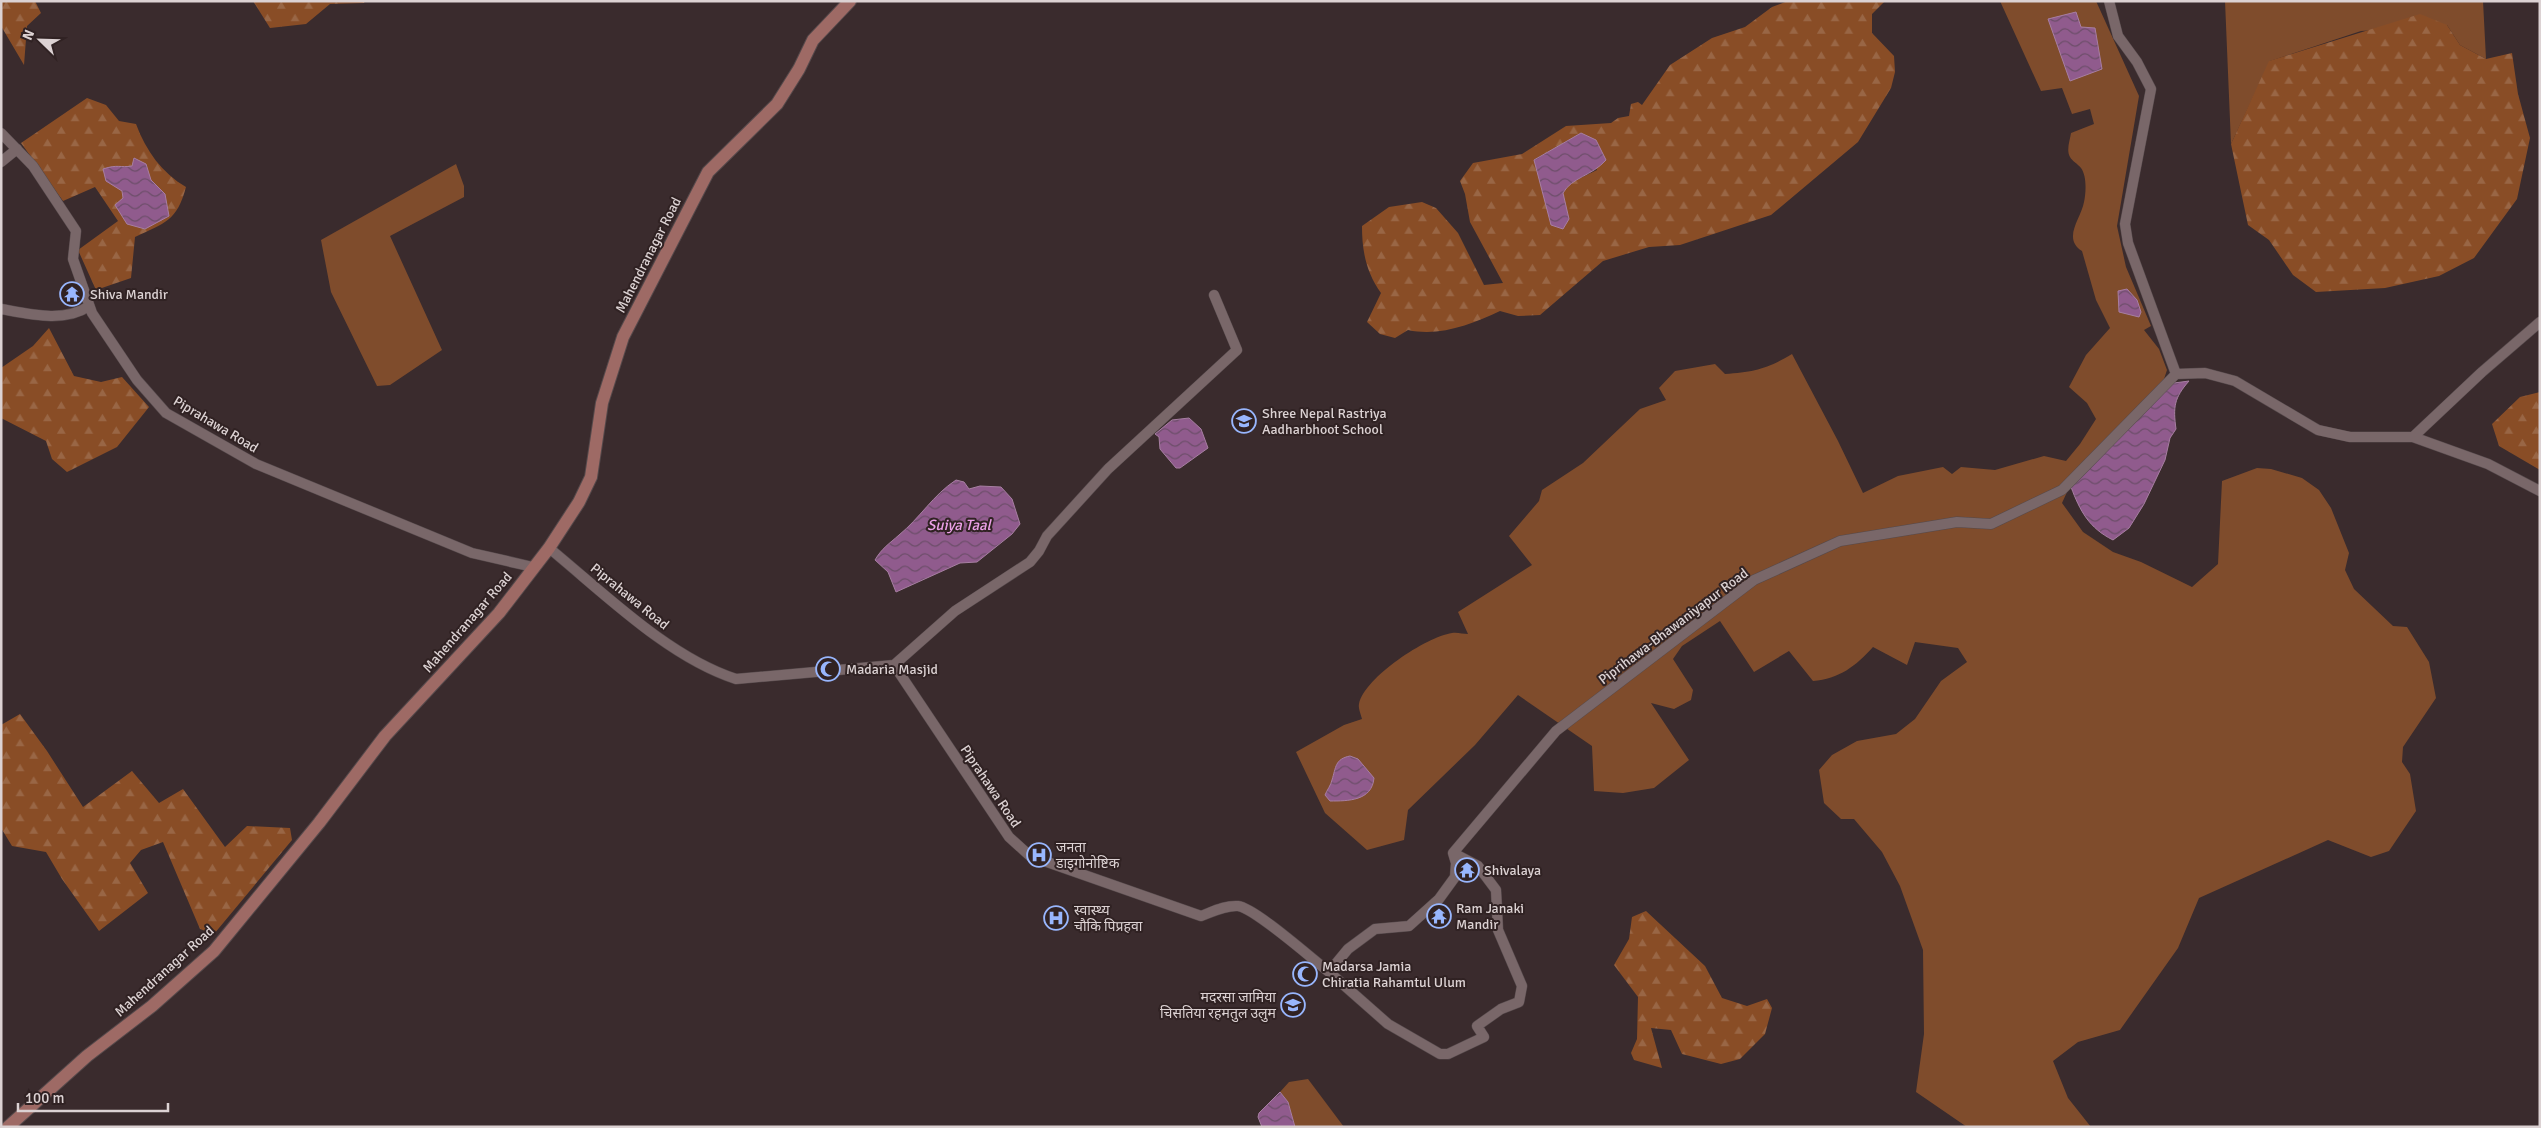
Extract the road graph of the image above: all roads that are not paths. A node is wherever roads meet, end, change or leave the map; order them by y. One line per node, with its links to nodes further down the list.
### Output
1 (850, 1): 13 (street, Mahendranagar Road)
2 (2109, 1): 10 (street)
3 (1, 133): 4 (street, Piprahawa Road)
4 (17, 149): 5 (street); 8 (street, Piprahawa Road)
5 (1, 162)
6 (1214, 295): 15 (street)
7 (1, 309): 8 (street)
8 (92, 313): 14 (street, Piprahawa Road)
9 (2540, 322): 11 (street)
10 (2176, 374): 11 (street); 16 (street, Piprihawa-Bhawaniyapur Road)
11 (2413, 437): 12 (street)
12 (2540, 491)
13 (549, 548): 14 (street, Mahendranagar Road); 15 (street, Piprahawa Road)
14 (533, 567): 18 (street, Mahendranagar Road)
15 (894, 665): 17 (street, Piprahawa Road)
16 (1453, 853): 17 (street); 17 (street)
17 (1329, 972)
18 (8, 1127)

